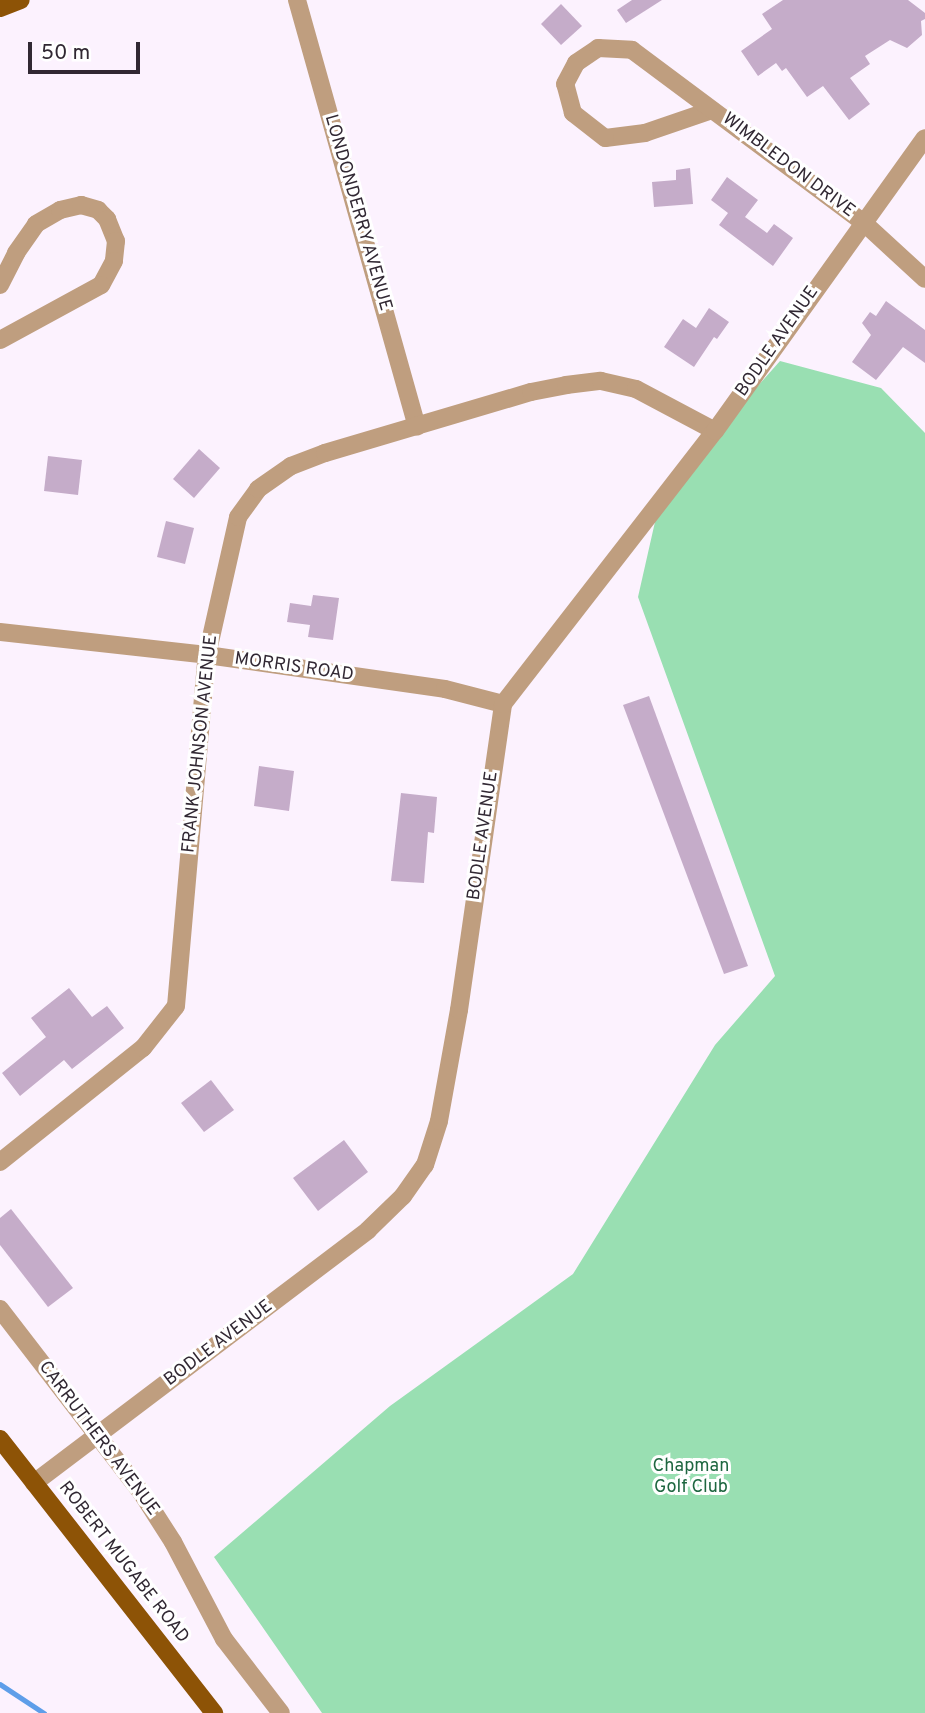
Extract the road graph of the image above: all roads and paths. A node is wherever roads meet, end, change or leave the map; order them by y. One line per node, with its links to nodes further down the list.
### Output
1 (21, 0): 3 (main road)
2 (298, 0): 10 (street, LONDONDERRY AVENUE)
3 (0, 8)
4 (712, 110): 4 (street, WIMBLEDON DRIVE); 6 (street, WIMBLEDON DRIVE)
5 (925, 138): 6 (street, BODLE AVENUE)
6 (863, 222): 7 (street, WIMBLEDON DRIVE); 11 (street, BODLE AVENUE)
7 (925, 279)
8 (0, 285): 9 (street)
9 (0, 340)
10 (417, 426): 11 (street, FRANK JOHNSON AVENUE); 13 (street, FRANK JOHNSON AVENUE)
11 (715, 430): 14 (street, BODLE AVENUE)
12 (0, 632): 13 (street, MORRIS ROAD)
13 (207, 655): 14 (street, MORRIS ROAD); 15 (street, FRANK JOHNSON AVENUE)
14 (503, 704): 17 (street, BODLE AVENUE)
15 (0, 1162)
16 (0, 1309): 17 (street, CARRUTHERS AVENUE)
17 (96, 1436): 19 (street, BODLE AVENUE); 21 (street, CARRUTHERS AVENUE)
18 (0, 1439): 19 (main road, ROBERT MUGABE ROAD)
19 (34, 1483): 20 (main road, ROBERT MUGABE ROAD)
20 (214, 1713)
21 (281, 1713)

